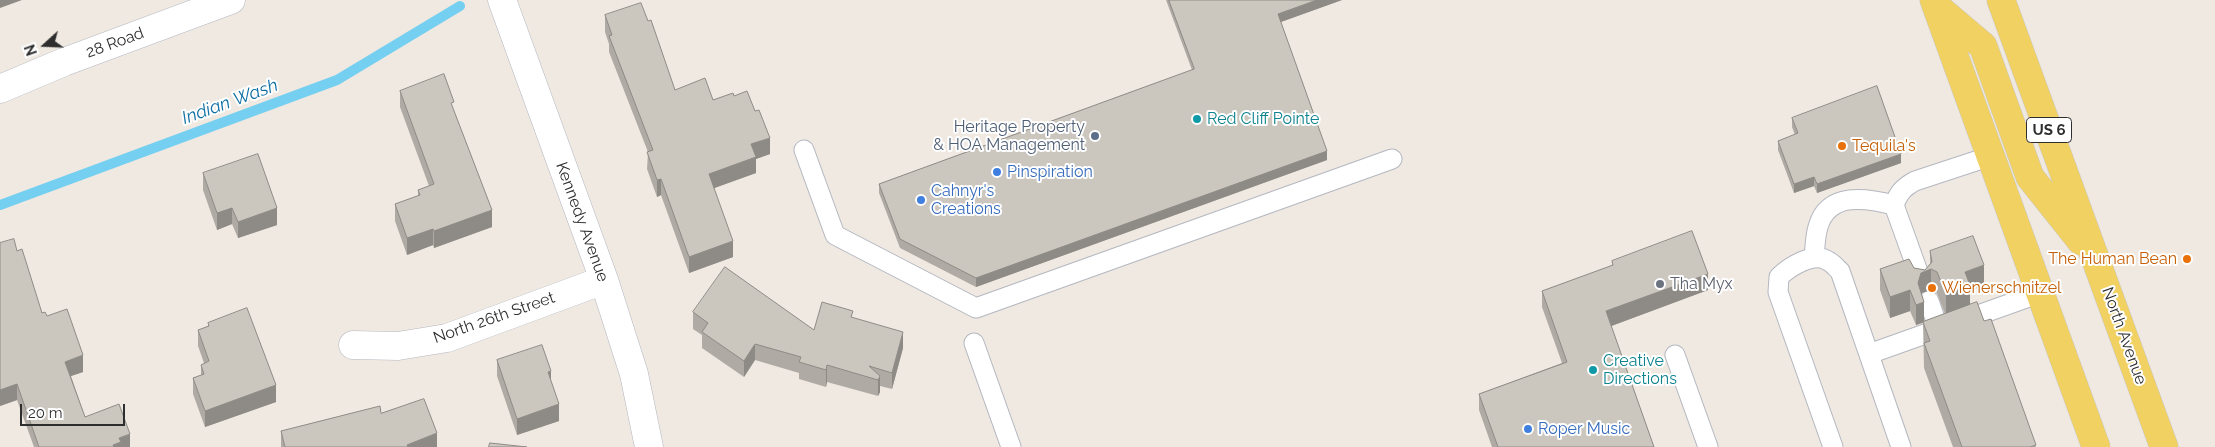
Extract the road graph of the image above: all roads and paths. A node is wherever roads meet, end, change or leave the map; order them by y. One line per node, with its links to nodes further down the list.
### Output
1 (231, 0): 5 (street, 28 Road)
2 (502, 0): 12 (street, Kennedy Avenue)
3 (2001, 0): 11 (main road, North Avenue / US 6)
4 (1935, 3): 7 (main road); 11 (main road)
5 (0, 89)
6 (804, 150): 8 (lane)
7 (1991, 156): 9 (lane); 14 (main road)
8 (1392, 159)
9 (1894, 205): 10 (lane); 13 (lane)
10 (1814, 258): 19 (lane); 24 (lane)
11 (2096, 260): 27 (main road, North Avenue / US 6)
12 (604, 280): 18 (street, North 26th Street); 21 (street, Kennedy Avenue)
13 (1922, 280)
14 (2040, 293): 16 (lane); 26 (main road)
15 (1929, 301): 16 (lane)
16 (1939, 330): 19 (lane)
17 (974, 343): 22 (lane)
18 (353, 345)
19 (1869, 354): 25 (lane)
20 (1675, 355): 23 (lane)
21 (649, 447)
22 (1011, 447)
23 (1708, 447)
24 (1833, 447)
25 (1901, 447)
26 (2096, 447)
27 (2164, 447)

